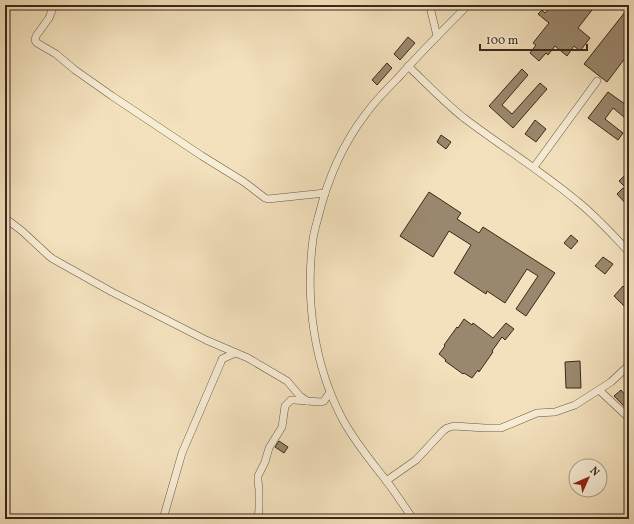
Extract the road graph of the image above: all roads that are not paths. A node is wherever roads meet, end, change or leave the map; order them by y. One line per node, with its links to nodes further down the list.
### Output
1 (54, 5): 8 (street)
2 (430, 5): 4 (street)
3 (468, 5): 4 (street)
4 (437, 36): 5 (street)
5 (408, 66): 7 (street); 8 (street)
6 (597, 81): 7 (street)
7 (534, 167): 10 (street)
8 (325, 193): 14 (street)
9 (5, 218): 11 (street)
10 (629, 252)
11 (235, 352): 15 (street); 18 (street)
12 (629, 365): 13 (street)
13 (599, 390): 16 (street); 17 (street)
14 (330, 392): 15 (street); 17 (street)
15 (307, 401): 19 (street)
16 (629, 418)
17 (386, 481): 20 (street)
18 (163, 519)
19 (258, 519)
20 (413, 519)

